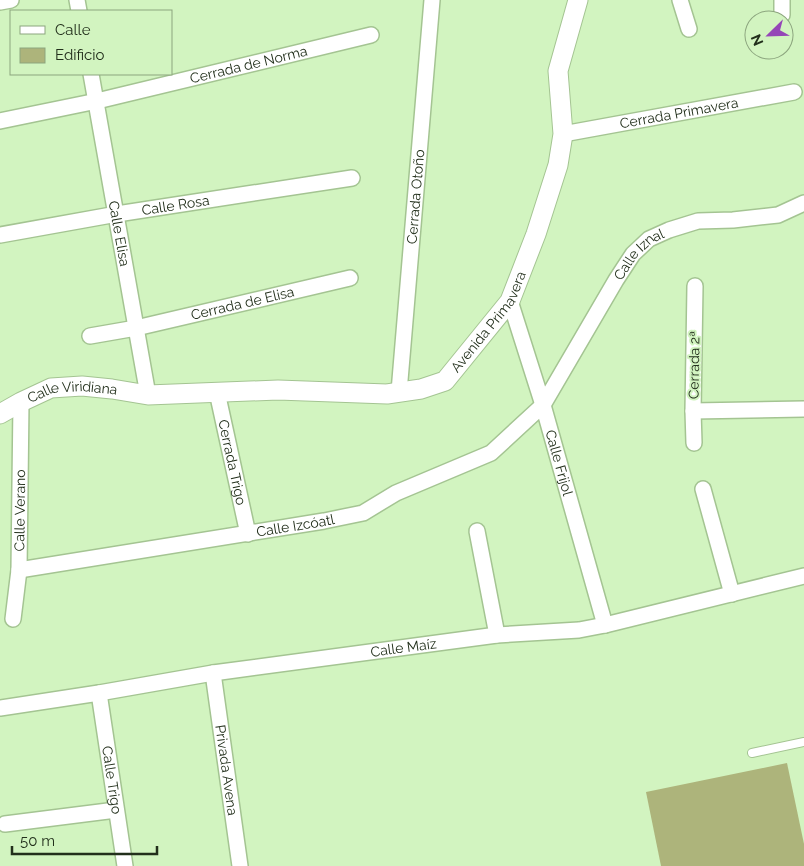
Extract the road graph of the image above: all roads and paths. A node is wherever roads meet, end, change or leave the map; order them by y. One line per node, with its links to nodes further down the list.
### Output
1 (11, 0): 5 (street)
2 (432, 0): 23 (street, Cerrada Otoño)
3 (578, 0): 12 (street, Avenida Primavera)
4 (680, 0): 6 (street)
5 (0, 2)
6 (689, 29)
7 (372, 35): 10 (street, Cerrada de Norma)
8 (91, 75): 10 (street, Calle Elisa)
9 (794, 92): 12 (street, Cerrada Primavera)
10 (97, 101): 11 (street, Cerrada de Norma); 15 (street, Calle Elisa)
11 (0, 121)
12 (563, 134): 19 (street, Avenida Primavera)
13 (352, 178): 15 (street, Calle Rosa)
14 (804, 203): 26 (street, Calle Iznal)
15 (117, 214): 16 (street, Calle Rosa); 20 (street, Calle Elisa)
16 (0, 235)
17 (350, 278): 20 (street, Cerrada de Elisa)
18 (695, 286): 28 (street, Cerrada 2ª)
19 (510, 301): 23 (street, Avenida Primavera); 26 (street, Calle Frijol)
20 (136, 328): 21 (street, Cerrada de Elisa); 24 (street, Calle Elisa)
21 (90, 336)
22 (217, 392): 23 (street, Avenida Primavera); 24 (street, Avenida Primavera); 33 (street, Cerrada Trigo)
23 (398, 392)
24 (148, 394): 25 (street, Calle Viridiana)
25 (21, 402): 29 (street, Calle Viridiana); 34 (street, Calle Verano)
26 (543, 405): 33 (street, Calle Izcóatl); 38 (street, Calle Frijol)
27 (804, 409): 28 (street)
28 (693, 411): 30 (street, Cerrada 2ª)
29 (0, 414)
30 (694, 443)
31 (703, 489): 36 (street)
32 (477, 531): 39 (street)
33 (248, 534): 34 (street, Calle Izcóatl)
34 (19, 570): 37 (street, Calle Verano)
35 (804, 576): 36 (street, Calle Maíz)
36 (732, 594): 38 (street, Calle Maíz)
37 (13, 619)
38 (605, 625): 39 (street, Calle Maíz)
39 (497, 635): 40 (street, Calle Maíz)
40 (214, 673): 41 (street, Calle Maíz); 48 (street, Privada Avena)
41 (99, 693): 42 (street, Calle Maíz); 45 (street, Calle Trigo)
42 (0, 708)
43 (804, 742): 44 (lane)
44 (752, 753)
45 (116, 810): 46 (street); 47 (street, Calle Trigo)
46 (6, 824)
47 (125, 866)
48 (240, 866)

